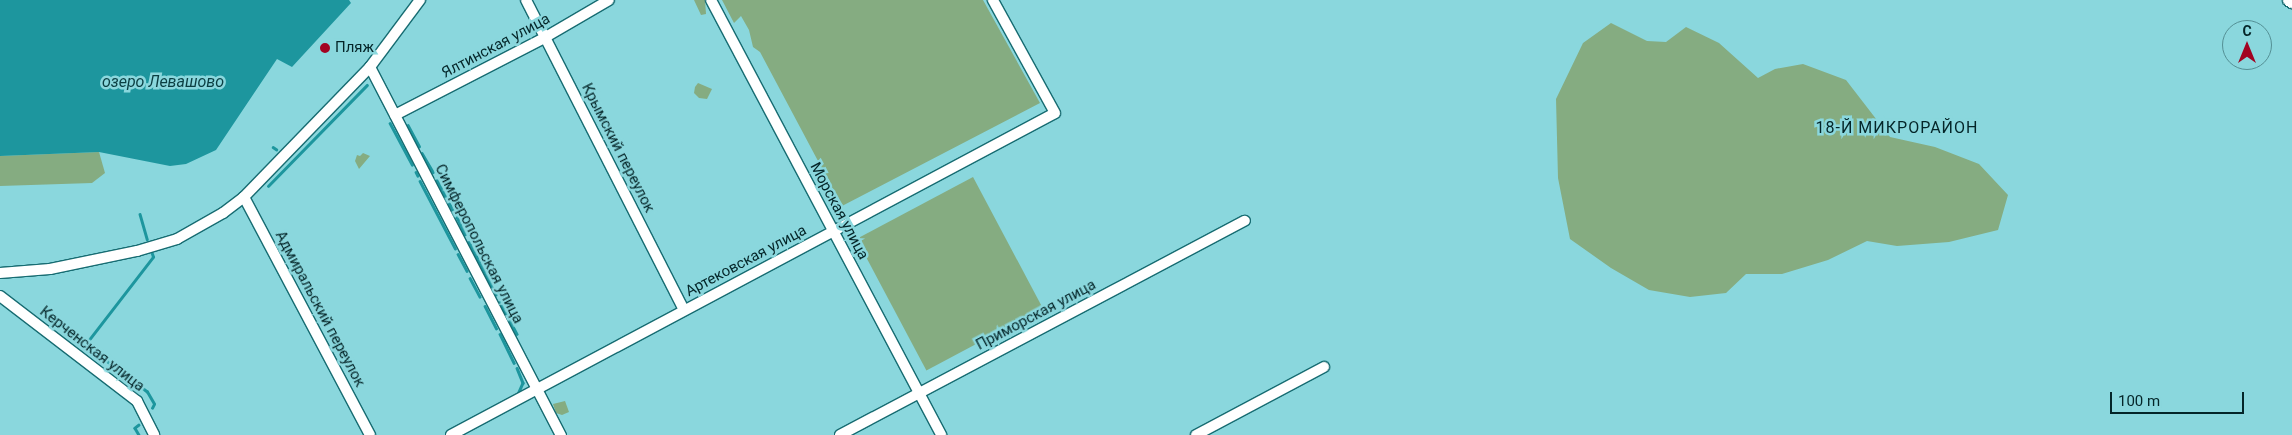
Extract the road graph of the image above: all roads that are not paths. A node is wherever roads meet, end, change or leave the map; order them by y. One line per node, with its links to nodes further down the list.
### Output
1 (420, 0): 7 (street)
2 (526, 0): 6 (street, Крымский переулок)
3 (609, 0): 6 (street, Ялтинская улица)
4 (711, 0): 11 (street, Морская улица)
5 (993, 0): 11 (street, Артековская улица)
6 (544, 38): 8 (street, Ялтинская улица); 14 (street, Крымский переулок)
7 (370, 67): 8 (street, Симферопольская улица); 9 (street)
8 (395, 115): 16 (street, Симферопольская улица)
9 (244, 197): 12 (street); 19 (street, Адмиральский переулок)
10 (1245, 221): 17 (street, Приморская улица)
11 (834, 232): 14 (street, Артековская улица); 17 (street, Морская улица)
12 (0, 273)
13 (0, 296): 18 (street, Керченская улица)
14 (684, 310): 16 (street, Артековская улица)
15 (1324, 367): 24 (street)
16 (537, 389): 20 (street, Артековская улица); 21 (street, Симферопольская улица)
17 (919, 393): 22 (street, Приморская улица); 23 (street, Морская улица)
18 (154, 435)
19 (370, 435)
20 (451, 435)
21 (561, 435)
22 (840, 435)
23 (941, 435)
24 (1196, 435)

